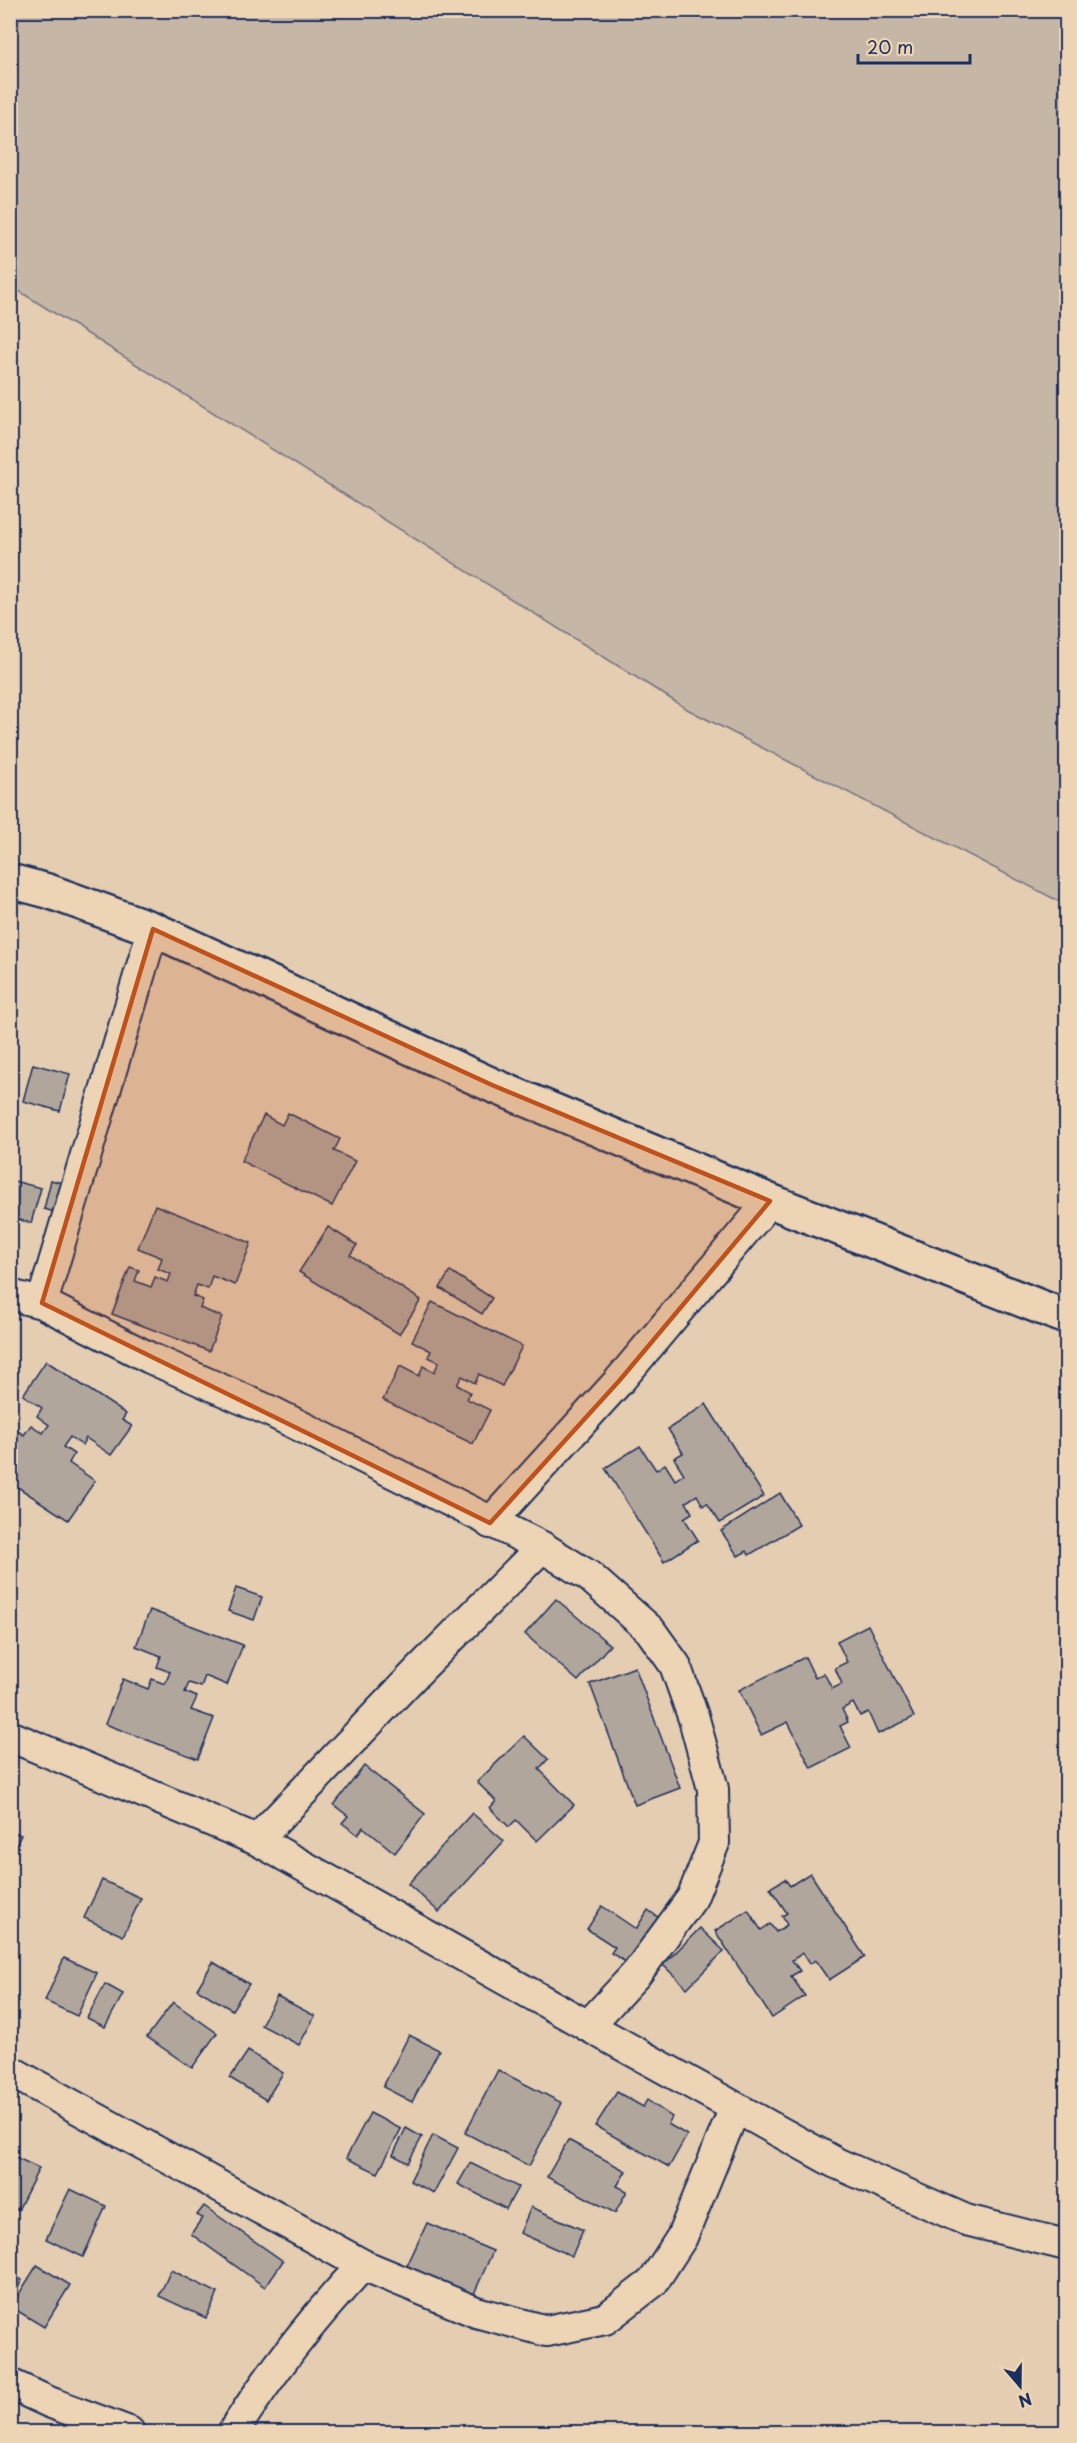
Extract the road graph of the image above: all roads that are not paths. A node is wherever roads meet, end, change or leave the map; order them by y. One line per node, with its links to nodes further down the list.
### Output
1 (10, 868): 3 (street)
2 (10, 881): 3 (street)
3 (48, 891): 4 (street)
4 (153, 929): 5 (street); 7 (street)
5 (770, 1200): 8 (street); 9 (street)
6 (10, 1295): 7 (street)
7 (42, 1303): 9 (street)
8 (1066, 1317)
9 (490, 1523): 10 (street)
10 (542, 1547): 12 (street); 13 (street)
11 (10, 1736): 12 (street)
12 (257, 1840): 13 (street)
13 (588, 2026): 15 (street)
14 (10, 2071): 17 (street)
15 (735, 2108): 16 (street); 17 (street)
16 (1066, 2245)
17 (363, 2265): 20 (street)
18 (10, 2384): 19 (street)
19 (129, 2433)
20 (233, 2433)

